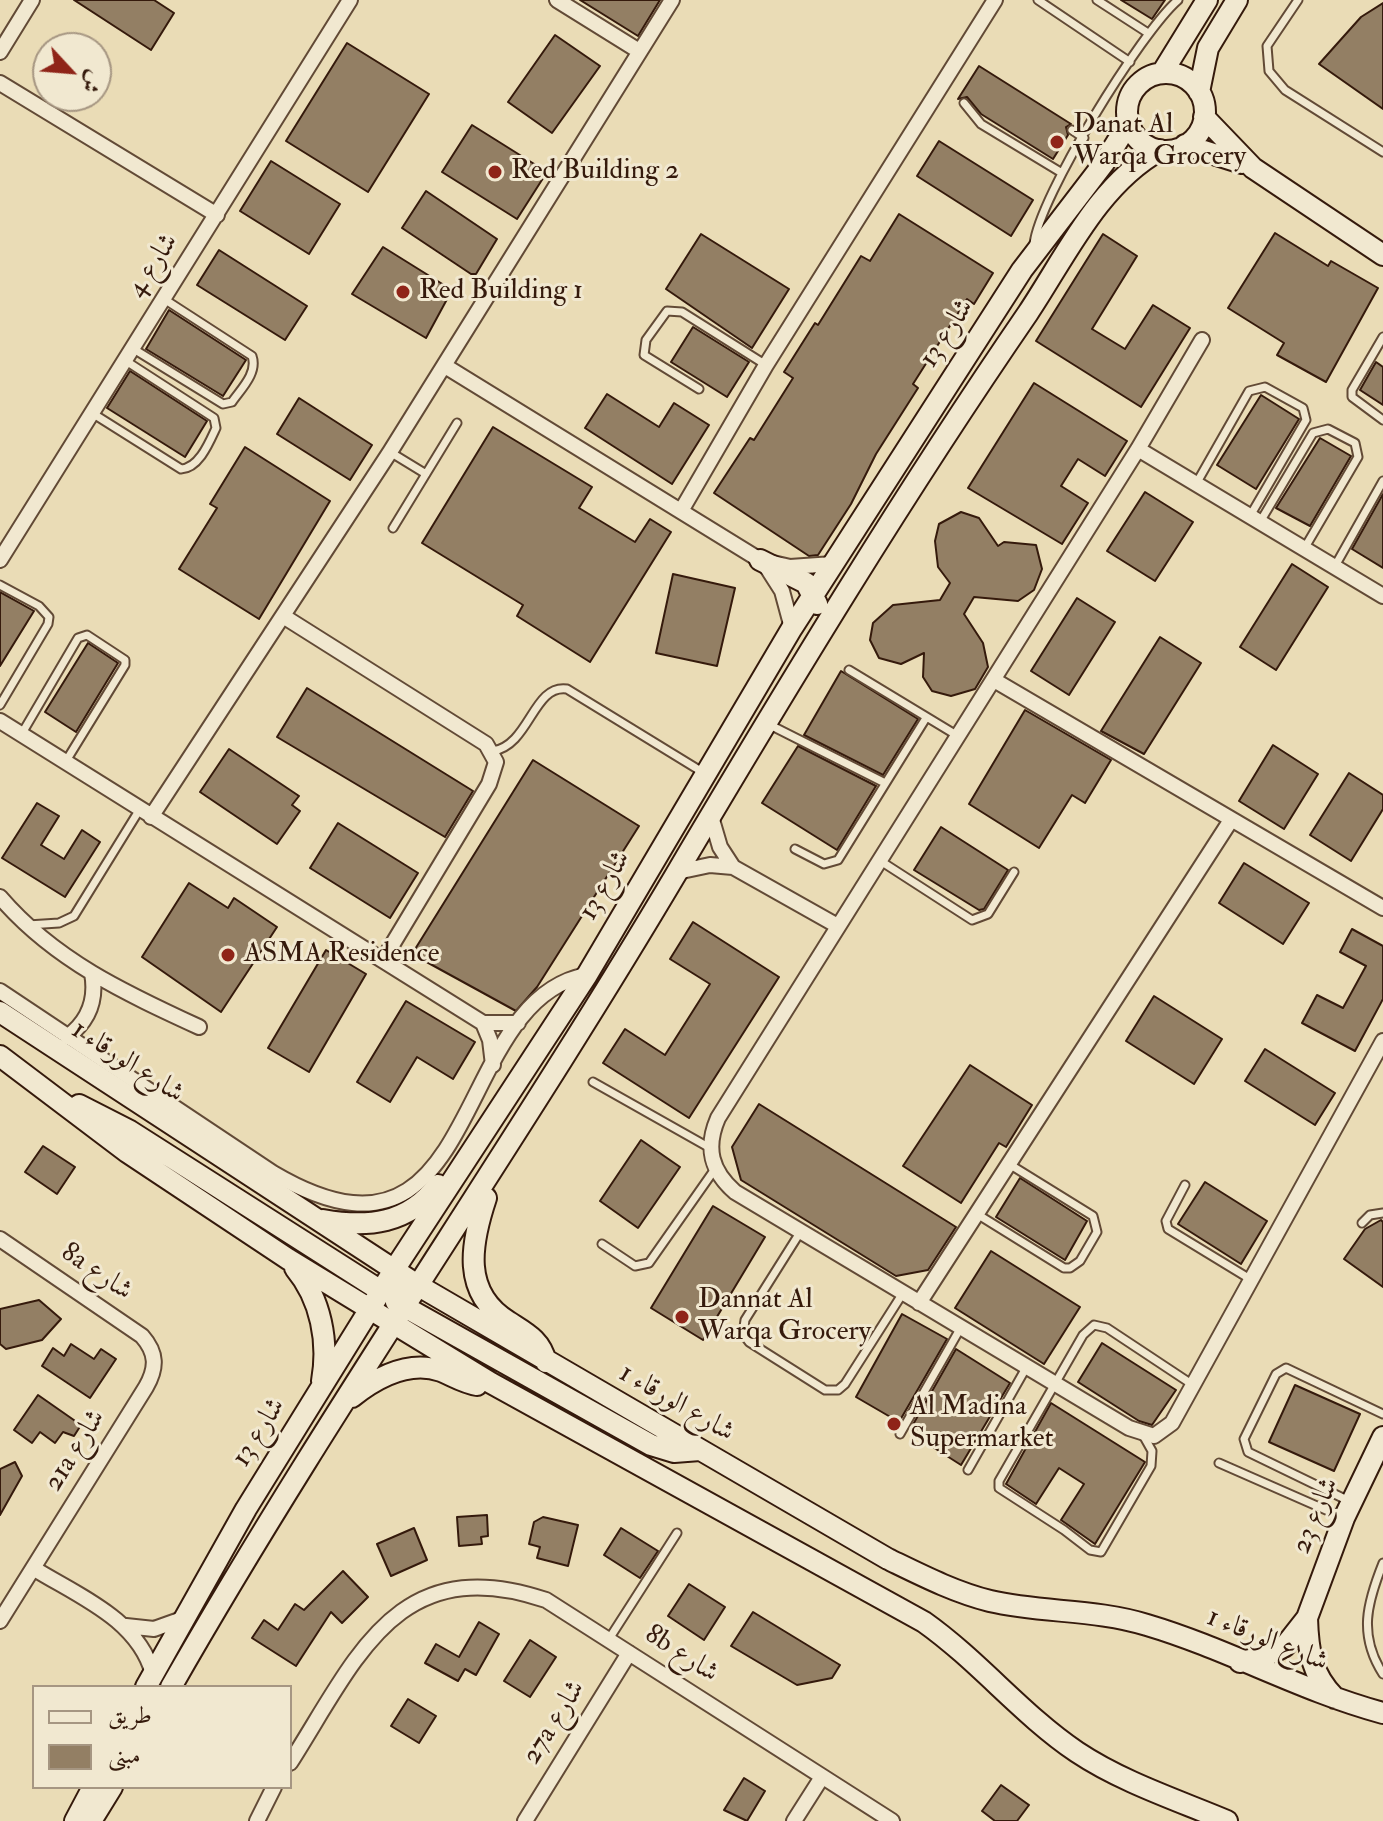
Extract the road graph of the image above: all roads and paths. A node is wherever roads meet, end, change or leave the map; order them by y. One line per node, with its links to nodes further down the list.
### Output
1 (32, 0): 14 (street)
2 (350, 0): 29 (street, شارع 4)
3 (557, 0): 13 (street)
4 (672, 0): 13 (street)
5 (995, 0): 36 (street)
6 (1038, 0): 15 (lane)
7 (1097, 0): 12 (lane)
8 (1178, 0): 12 (lane)
9 (1207, 0): 16 (street)
10 (1237, 0): 18 (street)
11 (1296, 0): 26 (lane)
12 (1148, 33): 15 (lane)
13 (639, 51): 37 (street)
14 (0, 52)
15 (1130, 62): 23 (lane)
16 (1162, 73): 18 (street); 21 (street)
17 (0, 83): 29 (street)
18 (1199, 92): 20 (street)
19 (964, 103): 28 (lane)
20 (1204, 117): 24 (street); 27 (street)
21 (1128, 124): 25 (street); 30 (street, شارع 13)
22 (1072, 130): 23 (lane)
23 (1084, 138): 28 (lane)
24 (1185, 145): 25 (street); 27 (street)
25 (1160, 150): 65 (street, شارع 13)
26 (1383, 152)
27 (1253, 168): 31 (street)
28 (1062, 173): 30 (lane)
29 (217, 215): 32 (street, شارع 4)
30 (1033, 255): 53 (street, شارع 13)
31 (1383, 255)
32 (164, 299): 35 (street, شارع 4); 35 (lane)
33 (1383, 337): 40 (lane)
34 (1202, 340): 42 (street)
35 (128, 354): 39 (street, شارع 4); 39 (lane)
36 (766, 365): 38 (lane); 47 (street)
37 (445, 366): 43 (street); 47 (street)
38 (699, 389)
39 (92, 413): 51 (street, شارع 4)
40 (1383, 420)
41 (457, 423): 44 (lane)
42 (1138, 449): 46 (street); 61 (street)
43 (390, 452): 44 (lane); 58 (street)
44 (426, 474): 49 (lane)
45 (1383, 481): 54 (lane)
46 (1196, 484): 48 (street); 48 (lane)
47 (681, 511): 52 (street)
48 (1255, 519): 50 (street); 50 (lane)
49 (393, 528)
50 (1304, 549): 54 (street)
51 (0, 560)
52 (760, 560): 53 (street); 56 (street); 59 (street)
53 (833, 564): 56 (street, شارع 13)
54 (1335, 567): 57 (street)
55 (0, 585): 62 (lane)
56 (814, 594): 59 (street, شارع 13); 65 (street)
57 (1383, 596)
58 (283, 616): 68 (street); 72 (street)
59 (792, 628): 70 (street, شارع 13)
60 (849, 670): 63 (lane)
61 (994, 680): 67 (street); 74 (street)
62 (0, 705)
63 (926, 718): 67 (lane); 71 (lane)
64 (0, 721): 66 (street)
65 (768, 724): 71 (lane); 73 (street, شارع 13)
66 (21, 735): 69 (street); 69 (lane)
67 (958, 736): 76 (street)
68 (493, 751): 70 (lane); 84 (street)
69 (65, 763): 72 (street)
70 (704, 773): 86 (street, شارع 13)
71 (885, 783): 75 (lane)
72 (146, 813): 83 (lane); 84 (street)
73 (710, 813): 77 (street); 78 (street, شارع 13)
74 (1231, 820): 81 (street); 100 (street)
75 (795, 849)
76 (879, 860): 79 (lane); 82 (street)
77 (733, 867): 78 (street); 82 (street)
78 (677, 872): 101 (street, شارع 13)
79 (1014, 872)
80 (0, 897): 83 (street)
81 (1383, 908)
82 (836, 925): 98 (street)
83 (25, 926): 85 (street)
84 (383, 960): 89 (street)
85 (92, 973): 91 (street); 92 (street)
86 (587, 975): 90 (street); 99 (street, شارع 13)
87 (0, 991): 92 (street)
88 (0, 1012): 106 (street, شارع الورقاء 1)
89 (483, 1023): 90 (street); 95 (street)
90 (518, 1023): 95 (street)
91 (199, 1027)
92 (67, 1037): 95 (street)
93 (1383, 1041): 113 (street)
94 (0, 1056): 97 (street)
95 (493, 1067)
96 (593, 1082): 98 (lane)
97 (53, 1095): 111 (street); 116 (street)
98 (710, 1148): 102 (street)
99 (469, 1155): 106 (street); 112 (street, شارع 13)
100 (1009, 1164): 105 (street); 105 (lane)
101 (496, 1168): 114 (street, شارع 13); 122 (street)
102 (715, 1169): 108 (street); 110 (lane)
103 (1185, 1185): 113 (lane)
104 (1383, 1213): 107 (lane)
105 (977, 1214): 117 (street)
106 (312, 1218): 112 (street, شارع الورقاء 1)
107 (1362, 1223)
108 (802, 1230): 115 (street); 115 (lane)
109 (0, 1239): 121 (street, 8a شارع)
110 (602, 1244)
111 (288, 1259): 116 (street); 127 (street)
112 (394, 1270): 114 (street, شارع الورقاء 1); 116 (street, شارع 13)
113 (1253, 1281): 126 (street)
114 (419, 1286): 116 (street); 118 (street, شارع 13); 122 (street, شارع الورقاء 1)
115 (903, 1293): 117 (street)
116 (375, 1300): 118 (street); 119 (street); 127 (street, شارع 13)
117 (919, 1303): 120 (street)
118 (407, 1306): 119 (street, شارع 13); 133 (street)
119 (395, 1324): 124 (street); 128 (street, شارع 13)
120 (960, 1329): 123 (street); 130 (lane)
121 (155, 1357): 139 (street, 21a شارع)
122 (546, 1362): 133 (street, شارع الورقاء 1)
123 (1026, 1368): 125 (street); 135 (lane)
124 (491, 1383): 128 (street); 163 (street)
125 (1054, 1385): 126 (lane); 131 (street); 131 (lane)
126 (1193, 1385): 131 (street)
127 (320, 1389): 141 (street, شارع 13)
128 (340, 1408): 149 (street, شارع 13)
129 (1383, 1414): 136 (lane)
130 (900, 1434)
131 (1143, 1435)
132 (1383, 1437): 136 (street, شارع 23)
133 (700, 1450): 146 (street, شارع الورقاء 1)
134 (1219, 1463): 136 (lane)
135 (968, 1470)
136 (1348, 1510): 140 (street, شارع 23)
137 (677, 1533): 144 (lane)
138 (1383, 1563): 147 (lane)
139 (33, 1568): 142 (street, 21a شارع); 143 (street)
140 (1307, 1618): 146 (street, شارع 23); 150 (street, شارع 23)
141 (182, 1619): 143 (street); 148 (street, شارع 13)
142 (0, 1621)
143 (125, 1626): 148 (street)
144 (609, 1639): 145 (street, 8b شارع); 152 (street, 8b شارع)
145 (629, 1653): 153 (street, 8b شارع); 160 (street, 27a شارع)
146 (1240, 1662): 150 (street, شارع الورقاء 1)
147 (1383, 1674)
148 (150, 1680)
149 (172, 1685)
150 (1336, 1699): 151 (street, شارع الورقاء 1)
151 (1383, 1713)
152 (292, 1760)
153 (822, 1777): 161 (street); 162 (street, 8b شارع)
154 (92, 1789): 157 (street)
155 (111, 1789): 158 (street)
156 (273, 1789): 159 (street)
157 (75, 1821)
158 (91, 1821)
159 (257, 1821)
160 (525, 1821)
161 (794, 1821)
162 (892, 1821)
163 (1227, 1821)

